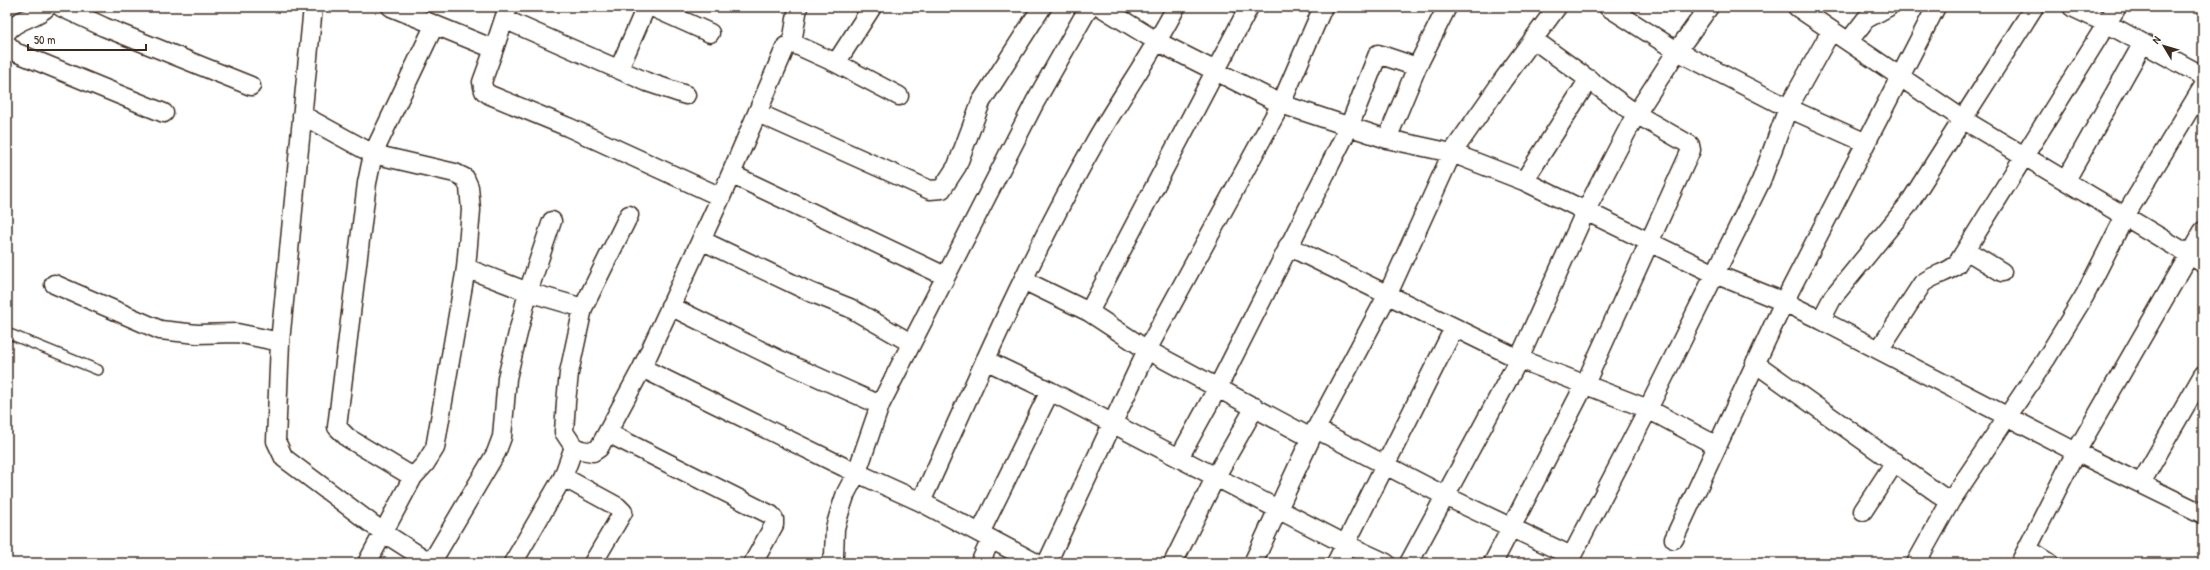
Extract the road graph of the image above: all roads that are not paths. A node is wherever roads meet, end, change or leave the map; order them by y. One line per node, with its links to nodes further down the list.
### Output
1 (47, 7): 29 (street)
2 (61, 7): 46 (street)
3 (313, 7): 55 (street)
4 (391, 7): 26 (street)
5 (646, 7): 41 (street)
6 (652, 7): 30 (street)
7 (798, 7): 34 (street)
8 (872, 7): 39 (street)
9 (1042, 7): 53 (street)
10 (1089, 7): 80 (street)
11 (1101, 7): 33 (street)
12 (1176, 7): 33 (street)
13 (1249, 7): 42 (street)
14 (1322, 7): 50 (street)
15 (1447, 7): 40 (street)
16 (1557, 7): 31 (street)
17 (1608, 7): 38 (street)
18 (1710, 7): 38 (street)
19 (1797, 7): 28 (street)
20 (1888, 7): 32 (street)
21 (1936, 7): 44 (street)
22 (2034, 7): 56 (street)
23 (2072, 7): 27 (street)
24 (2117, 7): 27 (street)
25 (506, 13): 37 (street); 41 (street)
26 (425, 17): 37 (street); 61 (street)
27 (2106, 23): 35 (street); 62 (street)
28 (1831, 31): 32 (street); 51 (street)
29 (7, 32)
30 (710, 33)
31 (1533, 39): 45 (street); 60 (street)
32 (1849, 41): 44 (street)
33 (1158, 42): 42 (street); 81 (street)
34 (792, 43): 39 (street); 53 (street)
35 (2143, 43): 43 (street); 64 (street)
36 (7, 44): 52 (street)
37 (494, 49): 66 (street)
38 (1677, 51): 51 (street); 54 (street)
39 (836, 63): 49 (street)
40 (1417, 67): 57 (street); 58 (street)
41 (619, 69): 48 (street)
42 (1215, 72): 50 (street); 88 (street)
43 (2203, 76)
44 (1900, 78): 56 (street); 59 (street)
45 (1589, 79): 54 (street); 65 (street)
46 (251, 86)
47 (2203, 86): 69 (street)
48 (686, 95)
49 (900, 96)
50 (1281, 104): 57 (street); 94 (street)
51 (1788, 108): 59 (street); 79 (street)
52 (164, 113)
53 (758, 113): 63 (street)
54 (1636, 114): 67 (street); 73 (street)
55 (302, 115): 61 (street); 92 (street)
56 (1964, 120): 62 (street); 89 (street)
57 (1349, 127): 58 (street); 74 (street)
58 (1387, 139): 60 (street)
59 (1864, 142): 85 (street)
60 (1452, 153): 65 (street); 84 (street)
61 (373, 154): 77 (street); 121 (street)
62 (2025, 156): 64 (street); 75 (street)
63 (731, 174): 66 (street); 80 (street)
64 (2066, 180): 69 (street)
65 (1524, 181): 67 (street)
66 (721, 197): 72 (street)
67 (1585, 212): 73 (street); 96 (street)
68 (629, 215): 87 (street)
69 (2125, 216): 76 (street); 108 (street)
70 (552, 221): 83 (street)
71 (2203, 232): 76 (street)
72 (701, 240): 86 (street); 93 (street)
73 (1649, 242): 79 (street); 102 (street)
74 (1288, 246): 84 (street); 103 (street)
75 (1966, 250): 78 (street); 95 (street)
76 (2196, 259): 114 (street)
77 (466, 268): 83 (street); 121 (street)
78 (2002, 272)
79 (1715, 274): 85 (street); 107 (street)
80 (945, 276): 93 (street)
81 (1023, 280): 88 (street); 97 (street)
82 (54, 284): 92 (street)
83 (528, 292): 87 (street); 130 (street)
84 (1387, 296): 90 (street); 111 (street)
85 (1784, 302): 89 (street); 98 (street)
86 (670, 306): 99 (street); 105 (street)
87 (584, 308): 113 (street)
88 (1089, 312): 94 (street)
89 (1821, 320): 95 (street)
90 (1454, 328): 96 (street); 117 (street)
91 (7, 333): 100 (lane)
92 (280, 342): 130 (street)
93 (910, 343): 105 (street)
94 (1147, 350): 103 (street); 109 (street)
95 (1880, 350): 108 (street)
96 (1519, 359): 102 (street); 123 (street)
97 (985, 360): 104 (street); 124 (street)
98 (1756, 363): 112 (street); 116 (street)
99 (642, 368): 110 (street); 118 (street)
100 (98, 370)
101 (2203, 375): 122 (street)
102 (1585, 384): 107 (street); 129 (street)
103 (1218, 387): 106 (street); 115 (street)
104 (1050, 391): 109 (street); 131 (street)
105 (880, 405): 118 (street)
106 (1255, 407): 111 (street); 120 (street)
107 (1648, 409): 112 (street); 135 (street)
108 (2008, 416): 114 (street); 125 (street)
109 (1113, 424): 115 (street); 143 (street)
110 (608, 433): 113 (street); 139 (street)
111 (1314, 434): 117 (street); 126 (street)
112 (1717, 446): 132 (street)
113 (574, 447): 119 (street)
114 (2076, 452): 122 (street); 134 (street)
115 (1179, 458): 120 (street)
116 (1895, 462): 125 (street); 127 (street)
117 (1386, 465): 123 (street); 133 (street)
118 (856, 472): 124 (street); 140 (street)
119 (563, 476): 137 (street); 138 (street)
120 (1216, 476): 126 (street); 144 (street)
121 (413, 477): 130 (street)
122 (2141, 483): 128 (street)
123 (1445, 496): 129 (street); 148 (street)
124 (921, 502): 131 (street)
125 (1950, 502): 150 (street)
126 (1277, 508): 133 (street); 145 (street)
127 (1862, 511)
128 (2203, 514)
129 (1510, 527): 135 (street); 149 (street)
130 (384, 533): 136 (street)
131 (986, 536): 141 (street); 142 (street)
132 (1674, 539)
133 (1345, 544): 146 (street); 147 (street)
134 (2024, 556): 151 (street)
135 (1570, 560)
136 (367, 563)
137 (513, 563)
138 (593, 563)
139 (753, 563)
140 (830, 563)
141 (980, 563)
142 (1036, 563)
143 (1047, 563)
144 (1173, 563)
145 (1253, 563)
146 (1336, 563)
147 (1386, 563)
148 (1409, 563)
149 (1493, 563)
150 (1916, 563)
151 (2049, 563)

